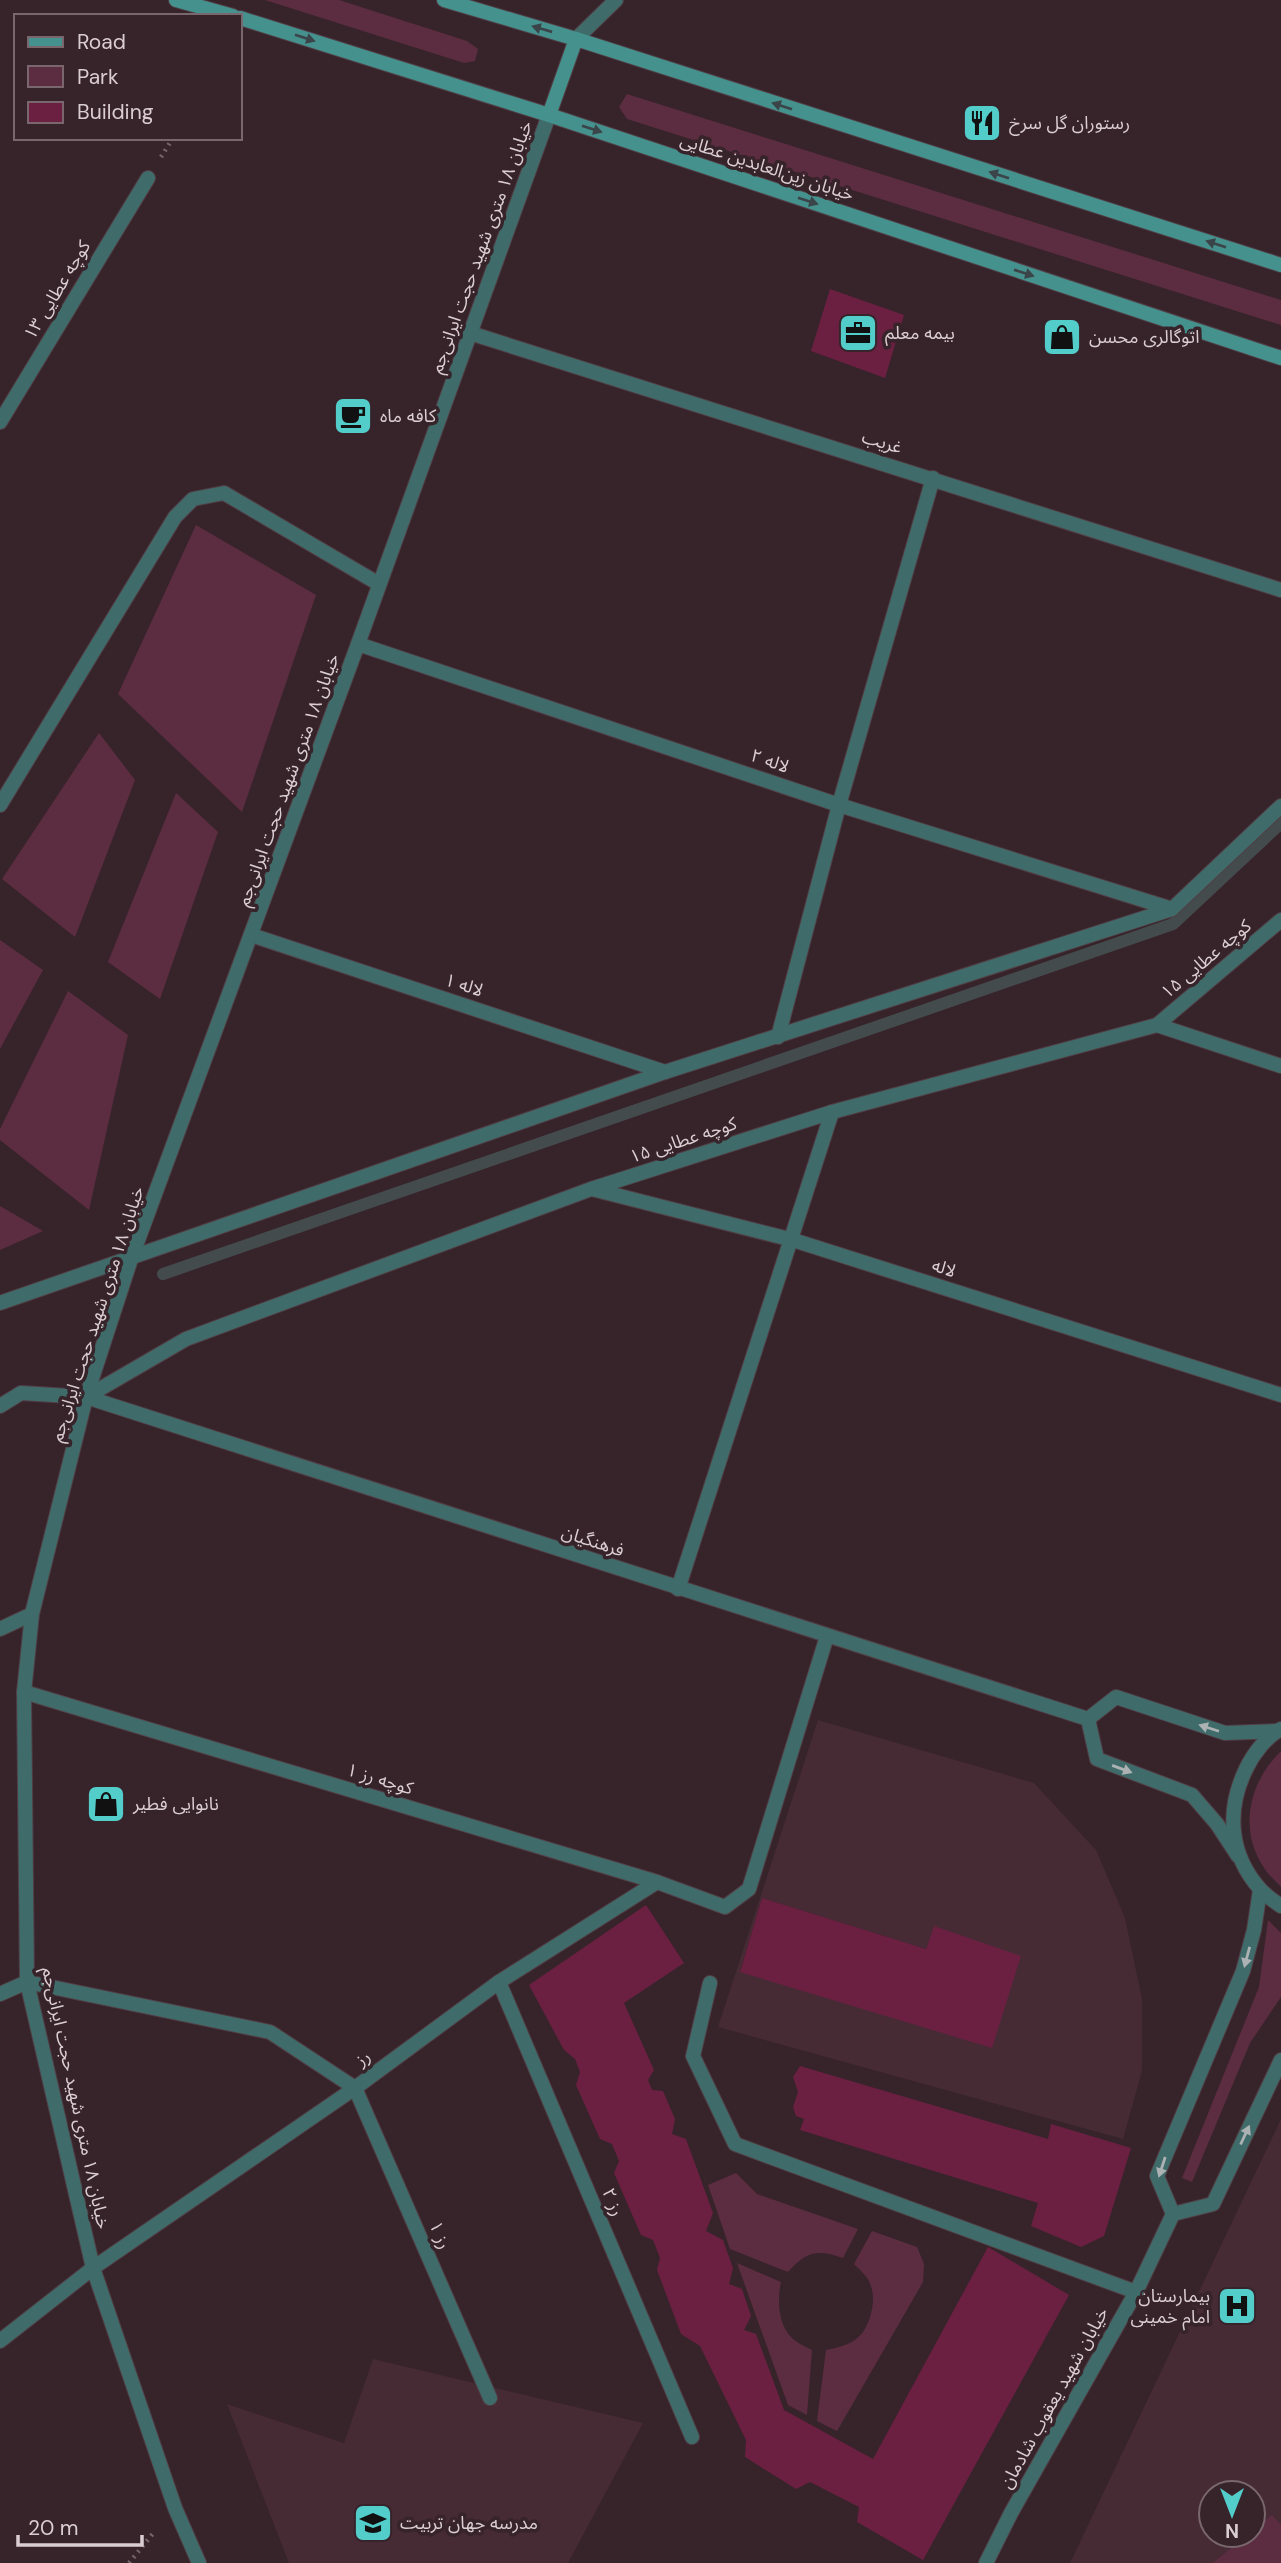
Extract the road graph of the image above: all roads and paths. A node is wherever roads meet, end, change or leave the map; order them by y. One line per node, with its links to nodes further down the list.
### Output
1 (176, 0): 4 (main road)
2 (444, 0): 6 (main road, one-way to 2)
3 (616, 0): 6 (street)
4 (226, 14)
5 (242, 19): 7 (main road, خیابان زین‌العابدین عطایی, one-way to 7)
6 (576, 39): 7 (main road); 9 (main road, one-way to 6)
7 (549, 115): 10 (street, خیابان ۱۸ متری شهید حجت ایرانی‌جم); 11 (main road, خیابان زین‌العابدین عطایی, one-way to 11)
8 (148, 178): 12 (street, کوچه عطایی ۱۳)
9 (1281, 265)
10 (470, 333): 13 (street, غریب); 14 (street, خیابان ۱۸ متری شهید حجت ایرانی‌جم)
11 (1281, 358)
12 (0, 422)
13 (933, 478): 15 (street, غریب); 18 (street)
14 (379, 583): 16 (street, خیابان ۱۸ متری شهید حجت ایرانی‌جم); 17 (street)
15 (1281, 590)
16 (358, 644): 18 (street, لاله ۲); 22 (street, خیابان ۱۸ متری شهید حجت ایرانی‌جم)
17 (0, 805)
18 (839, 805): 20 (street, لاله ۲); 24 (street)
19 (1281, 806): 20 (street)
20 (1172, 909): 24 (street)
21 (1281, 920): 23 (street, کوچه عطایی ۱۵)
22 (251, 935): 26 (street, لاله ۱); 30 (street, خیابان ۱۸ متری شهید حجت ایرانی‌جم)
23 (1157, 1025): 25 (street); 27 (street, کوچه عطایی ۱۵)
24 (778, 1037): 26 (street)
25 (1281, 1066)
26 (664, 1072): 30 (street)
27 (832, 1112): 28 (street, کوچه عطایی ۱۵); 29 (street)
28 (592, 1189): 29 (street, لاله); 33 (street, کوچه عطایی ۱۵)
29 (793, 1240): 32 (street, لاله); 35 (street)
30 (131, 1259): 31 (street); 33 (street, خیابان ۱۸ متری شهید حجت ایرانی‌جم)
31 (0, 1303)
32 (1281, 1395)
33 (86, 1397): 34 (street, فرهنگیان); 35 (street, فرهنگیان); 36 (street, خیابان ۱۸ متری شهید حجت ایرانی‌جم)
34 (0, 1406)
35 (678, 1589): 38 (street, فرهنگیان)
36 (32, 1614): 37 (street); 39 (street, خیابان ۱۸ متری شهید حجت ایرانی‌جم)
37 (0, 1629)
38 (827, 1636): 40 (street, فرهنگیان); 43 (street, کوچه رز ۱)
39 (24, 1692): 43 (street, کوچه رز ۱); 46 (street, خیابان ۱۸ متری شهید حجت ایرانی‌جم)
40 (1088, 1719): 41 (street, one-way to 40); 42 (street, one-way to 42)
41 (1279, 1730): 42 (street)
42 (1241, 1860): 44 (street)
43 (657, 1882): 47 (street, رز)
44 (1260, 1890): 45 (street); 52 (street, one-way to 52)
45 (1281, 1906)
46 (27, 1982): 49 (street); 51 (street); 53 (street, خیابان ۱۸ متری شهید حجت ایرانی‌جم)
47 (499, 1982): 51 (street, رز); 57 (street, رز ۲)
48 (710, 1983): 54 (street)
49 (0, 1994)
50 (1281, 2060): 52 (street, one-way to 50)
51 (355, 2088): 53 (street, رز); 56 (street, رز ۱)
52 (1173, 2214): 54 (street, خیابان شهید یعقوب شادمان)
53 (93, 2268): 55 (street, رز); 58 (street, خیابان ۱۸ متری شهید حجت ایرانی‌جم)
54 (1136, 2292): 61 (street, خیابان شهید یعقوب شادمان)
55 (0, 2341)
56 (490, 2398)
57 (692, 2437)
58 (174, 2508): 59 (path); 60 (street, خیابان ۱۸ متری شهید حجت ایرانی‌جم)
59 (129, 2563)
60 (199, 2563)
61 (986, 2563)

